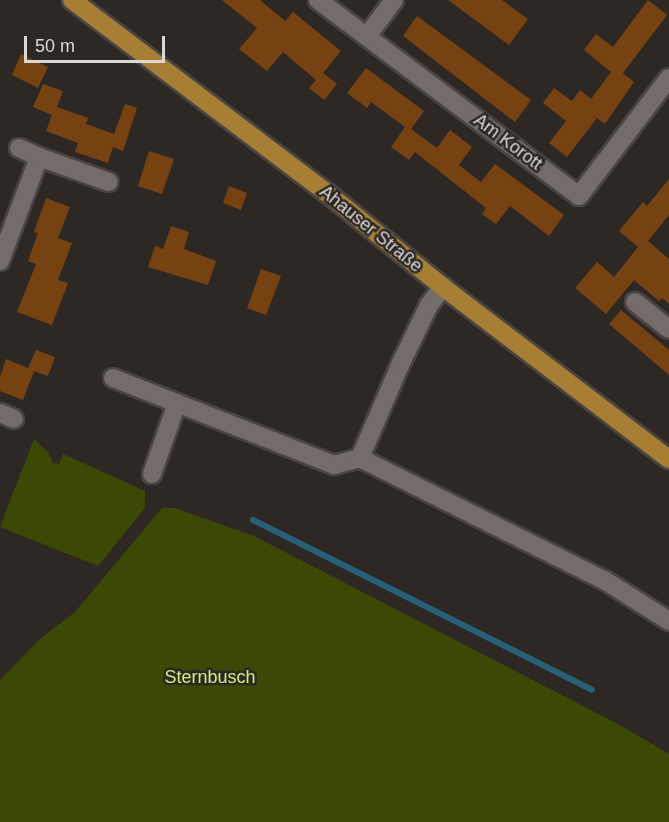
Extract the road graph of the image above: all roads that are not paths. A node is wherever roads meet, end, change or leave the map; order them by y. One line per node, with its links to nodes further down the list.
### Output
1 (72, 0): 10 (main road, Ahauser Straße)
2 (318, 0): 4 (street, Am Korott)
3 (394, 0): 4 (street)
4 (367, 36): 5 (street, Am Korott)
5 (669, 78)
6 (20, 148): 7 (street)
7 (39, 157): 8 (street); 9 (street)
8 (109, 182)
9 (0, 261)
10 (443, 287): 15 (street); 16 (main road, Ahauser Straße)
11 (635, 302): 12 (street)
12 (669, 329)
13 (113, 378): 14 (street)
14 (177, 403): 15 (street); 17 (street)
15 (360, 458): 18 (street)
16 (669, 459)
17 (152, 474)
18 (669, 621)

